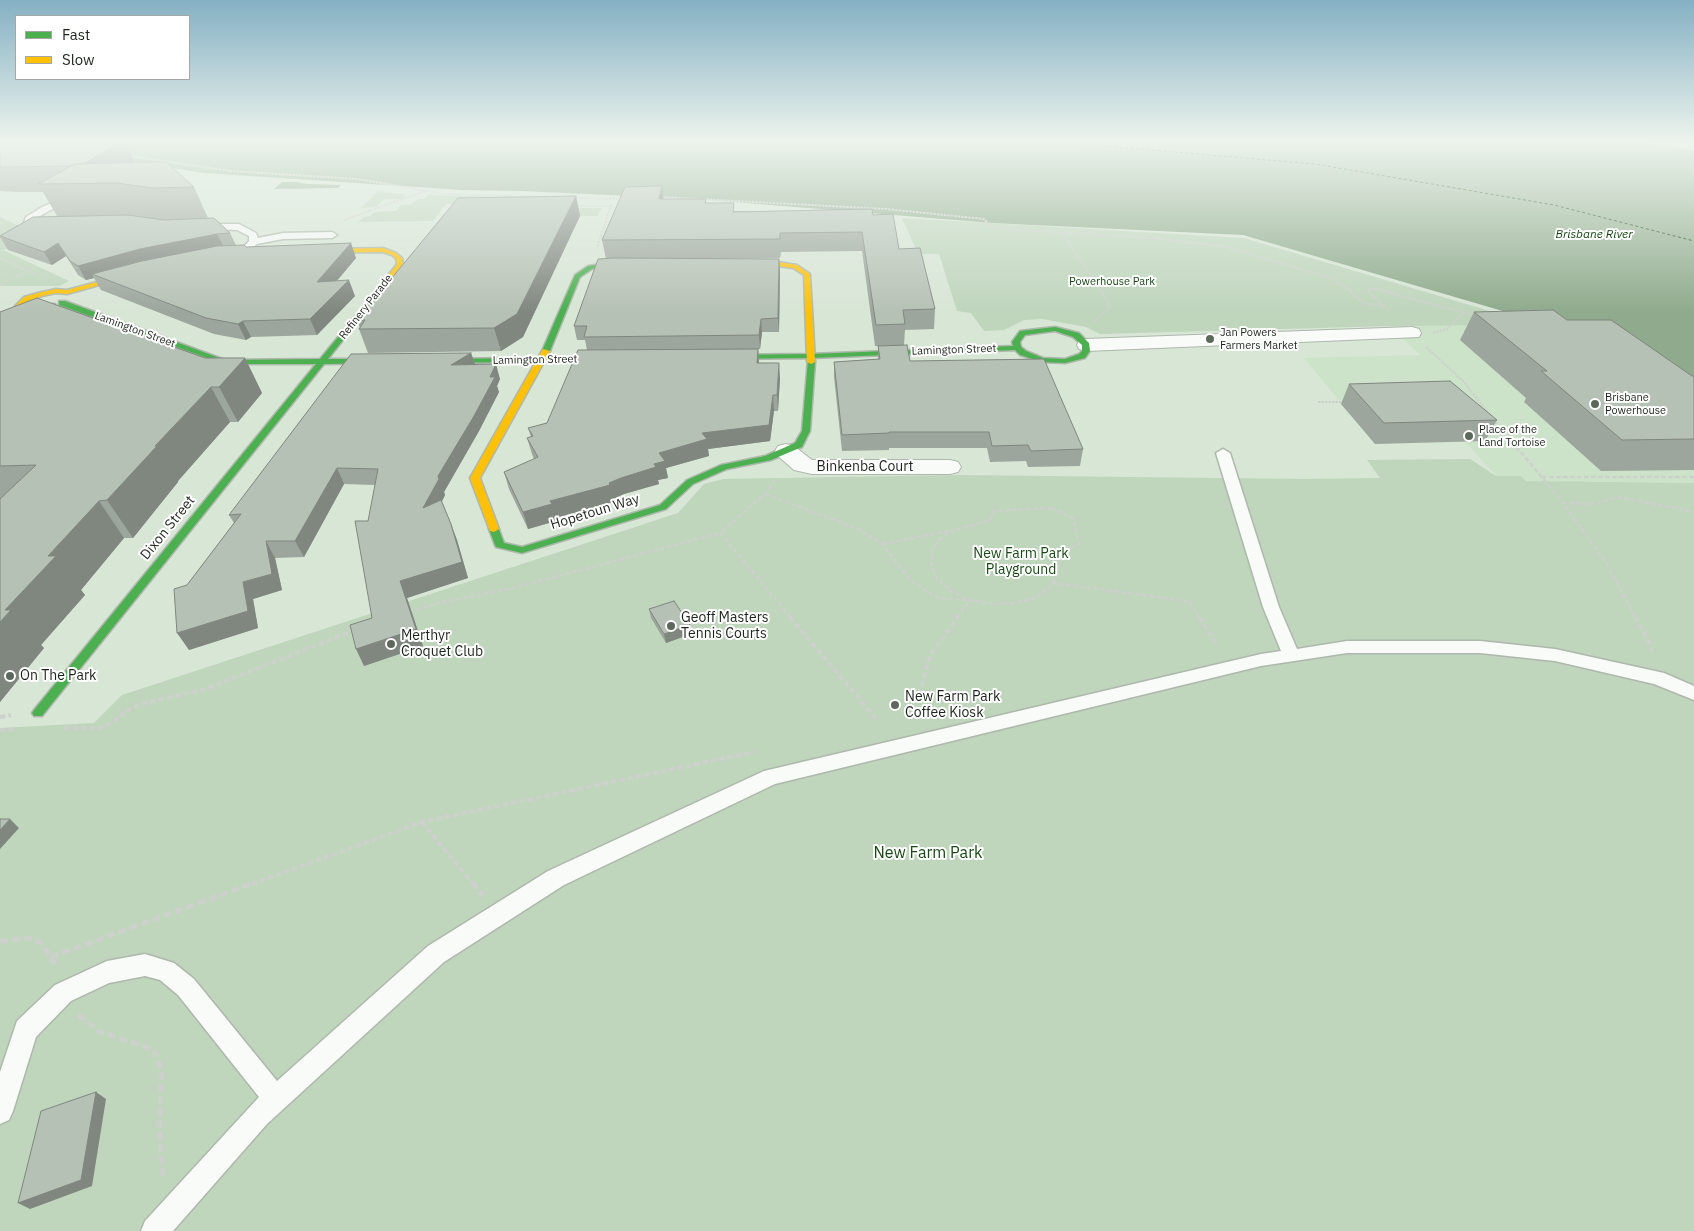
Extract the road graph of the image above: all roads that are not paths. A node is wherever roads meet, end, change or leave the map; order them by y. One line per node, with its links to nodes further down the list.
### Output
1 (77, 203): 2 (lane)
2 (52, 224)
3 (195, 227): 5 (lane)
4 (332, 235): 5 (lane)
5 (254, 242): 8 (lane)
6 (267, 252): 8 (street)
7 (305, 252): 23 (street, Refinery Parade)
8 (239, 253)
9 (148, 270): 10 (street)
10 (65, 298): 12 (street); 23 (street, Lamington Street)
11 (9, 299): 12 (street)
12 (29, 304): 13 (street)
13 (15, 322)
14 (1412, 333): 15 (street)
15 (1086, 345): 16 (street, Lamington Street); 16 (street, Lamington Street)
16 (1017, 348): 17 (street, Lamington Street)
17 (810, 356): 18 (street, Lamington Street); 20 (street, Hopetoun Way); 24 (street, Hopetoun Way)
18 (712, 357)
19 (623, 358): 20 (street, Lamington Street)
20 (542, 360): 22 (street, Lamington Street); 24 (street, Hopetoun Way)
21 (392, 361): 23 (street, Lamington Street)
22 (422, 361)
23 (322, 362): 29 (street, Dixon Street)
24 (786, 451): 26 (street, Binkenba Court)
25 (1223, 453): 27 (lane)
26 (950, 467)
27 (1291, 655): 28 (lane); 30 (lane)
28 (1694, 693)
29 (38, 713)
30 (276, 1099): 31 (lane); 32 (lane)
31 (0, 1112)
32 (161, 1225)

